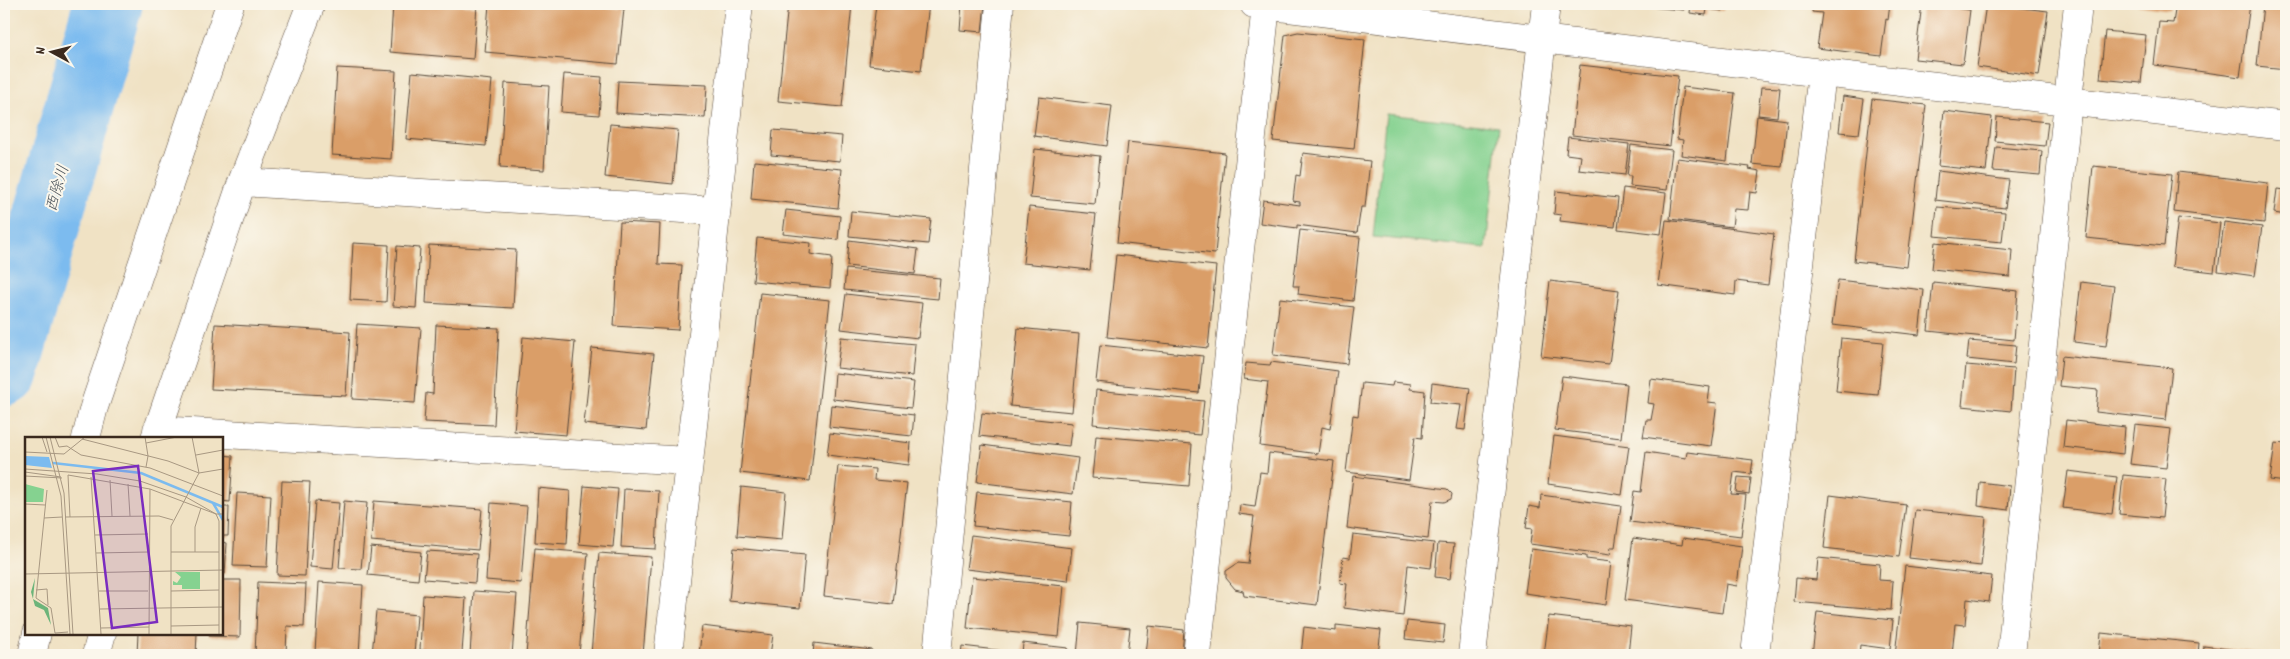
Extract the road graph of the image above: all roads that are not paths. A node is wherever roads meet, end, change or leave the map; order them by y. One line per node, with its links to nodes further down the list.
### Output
1 (230, 4): 15 (street)
2 (310, 4): 12 (street)
3 (739, 4): 13 (street)
4 (1000, 4): 24 (street)
5 (1260, 4): 8 (street); 25 (street)
6 (1546, 4): 8 (street)
7 (2078, 4): 10 (street)
8 (1542, 38): 9 (street); 26 (street)
9 (1822, 73): 10 (street); 27 (street)
10 (2068, 100): 11 (street); 28 (street)
11 (2286, 126)
12 (242, 182): 13 (street); 14 (street)
13 (716, 211): 18 (street)
14 (156, 434): 16 (street)
15 (86, 437)
16 (217, 437)
17 (222, 437): 18 (street)
18 (688, 460): 23 (street)
19 (37, 634): 21 (street)
20 (102, 634): 22 (street)
21 (32, 655)
22 (96, 655)
23 (668, 655)
24 (937, 655)
25 (1197, 655)
26 (1472, 655)
27 (1755, 655)
28 (2011, 655)

